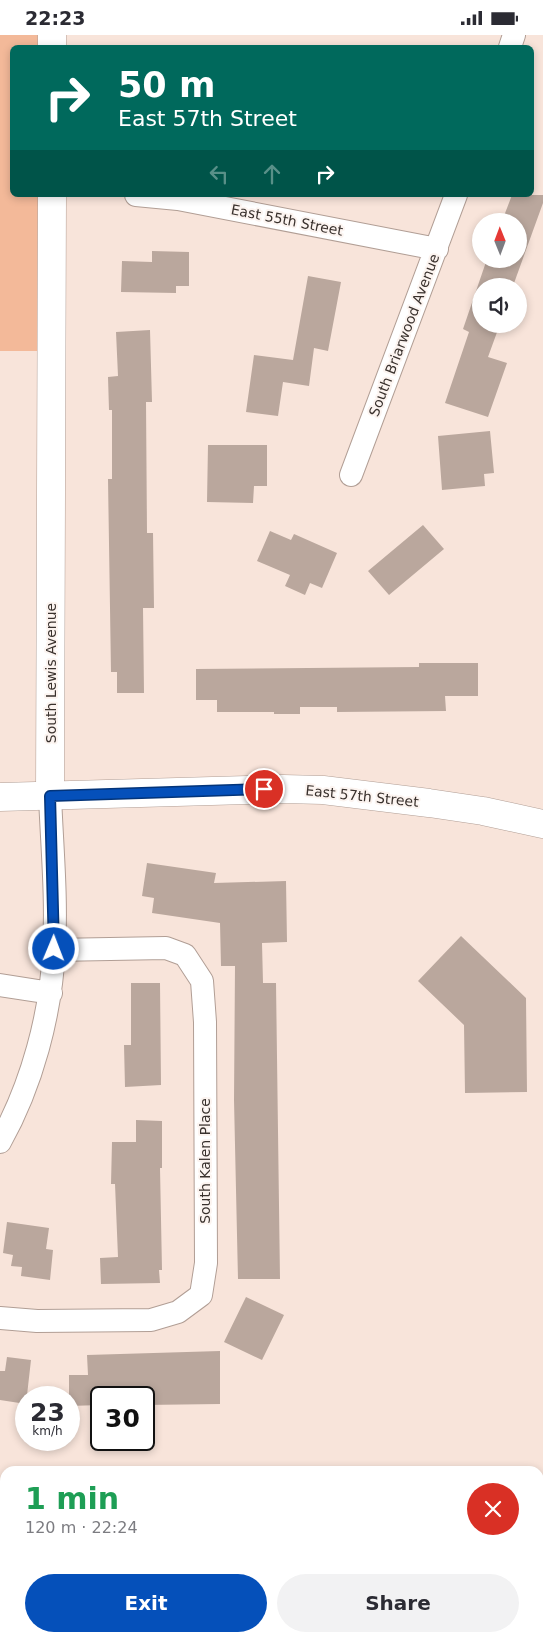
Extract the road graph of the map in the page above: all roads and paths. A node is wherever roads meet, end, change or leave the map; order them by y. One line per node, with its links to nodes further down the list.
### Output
1 (52, 197): 6 (street, South Lewis Avenue)
2 (157, 197): 4 (street, East 55th Street)
3 (455, 197): 4 (street, South Briarwood Avenue)
4 (437, 249): 5 (street, South Briarwood Avenue)
5 (351, 475)
6 (50, 796): 7 (street, East 57th Street); 8 (street, East 57th Street); 9 (street, South Lewis Avenue)
7 (0, 797)
8 (543, 824)
9 (54, 949): 11 (street, South Lewis Avenue); 13 (street, South Kalen Place)
10 (0, 985): 11 (street)
11 (50, 993): 12 (street, South Lewis Avenue)
12 (0, 1142)
13 (0, 1318)

